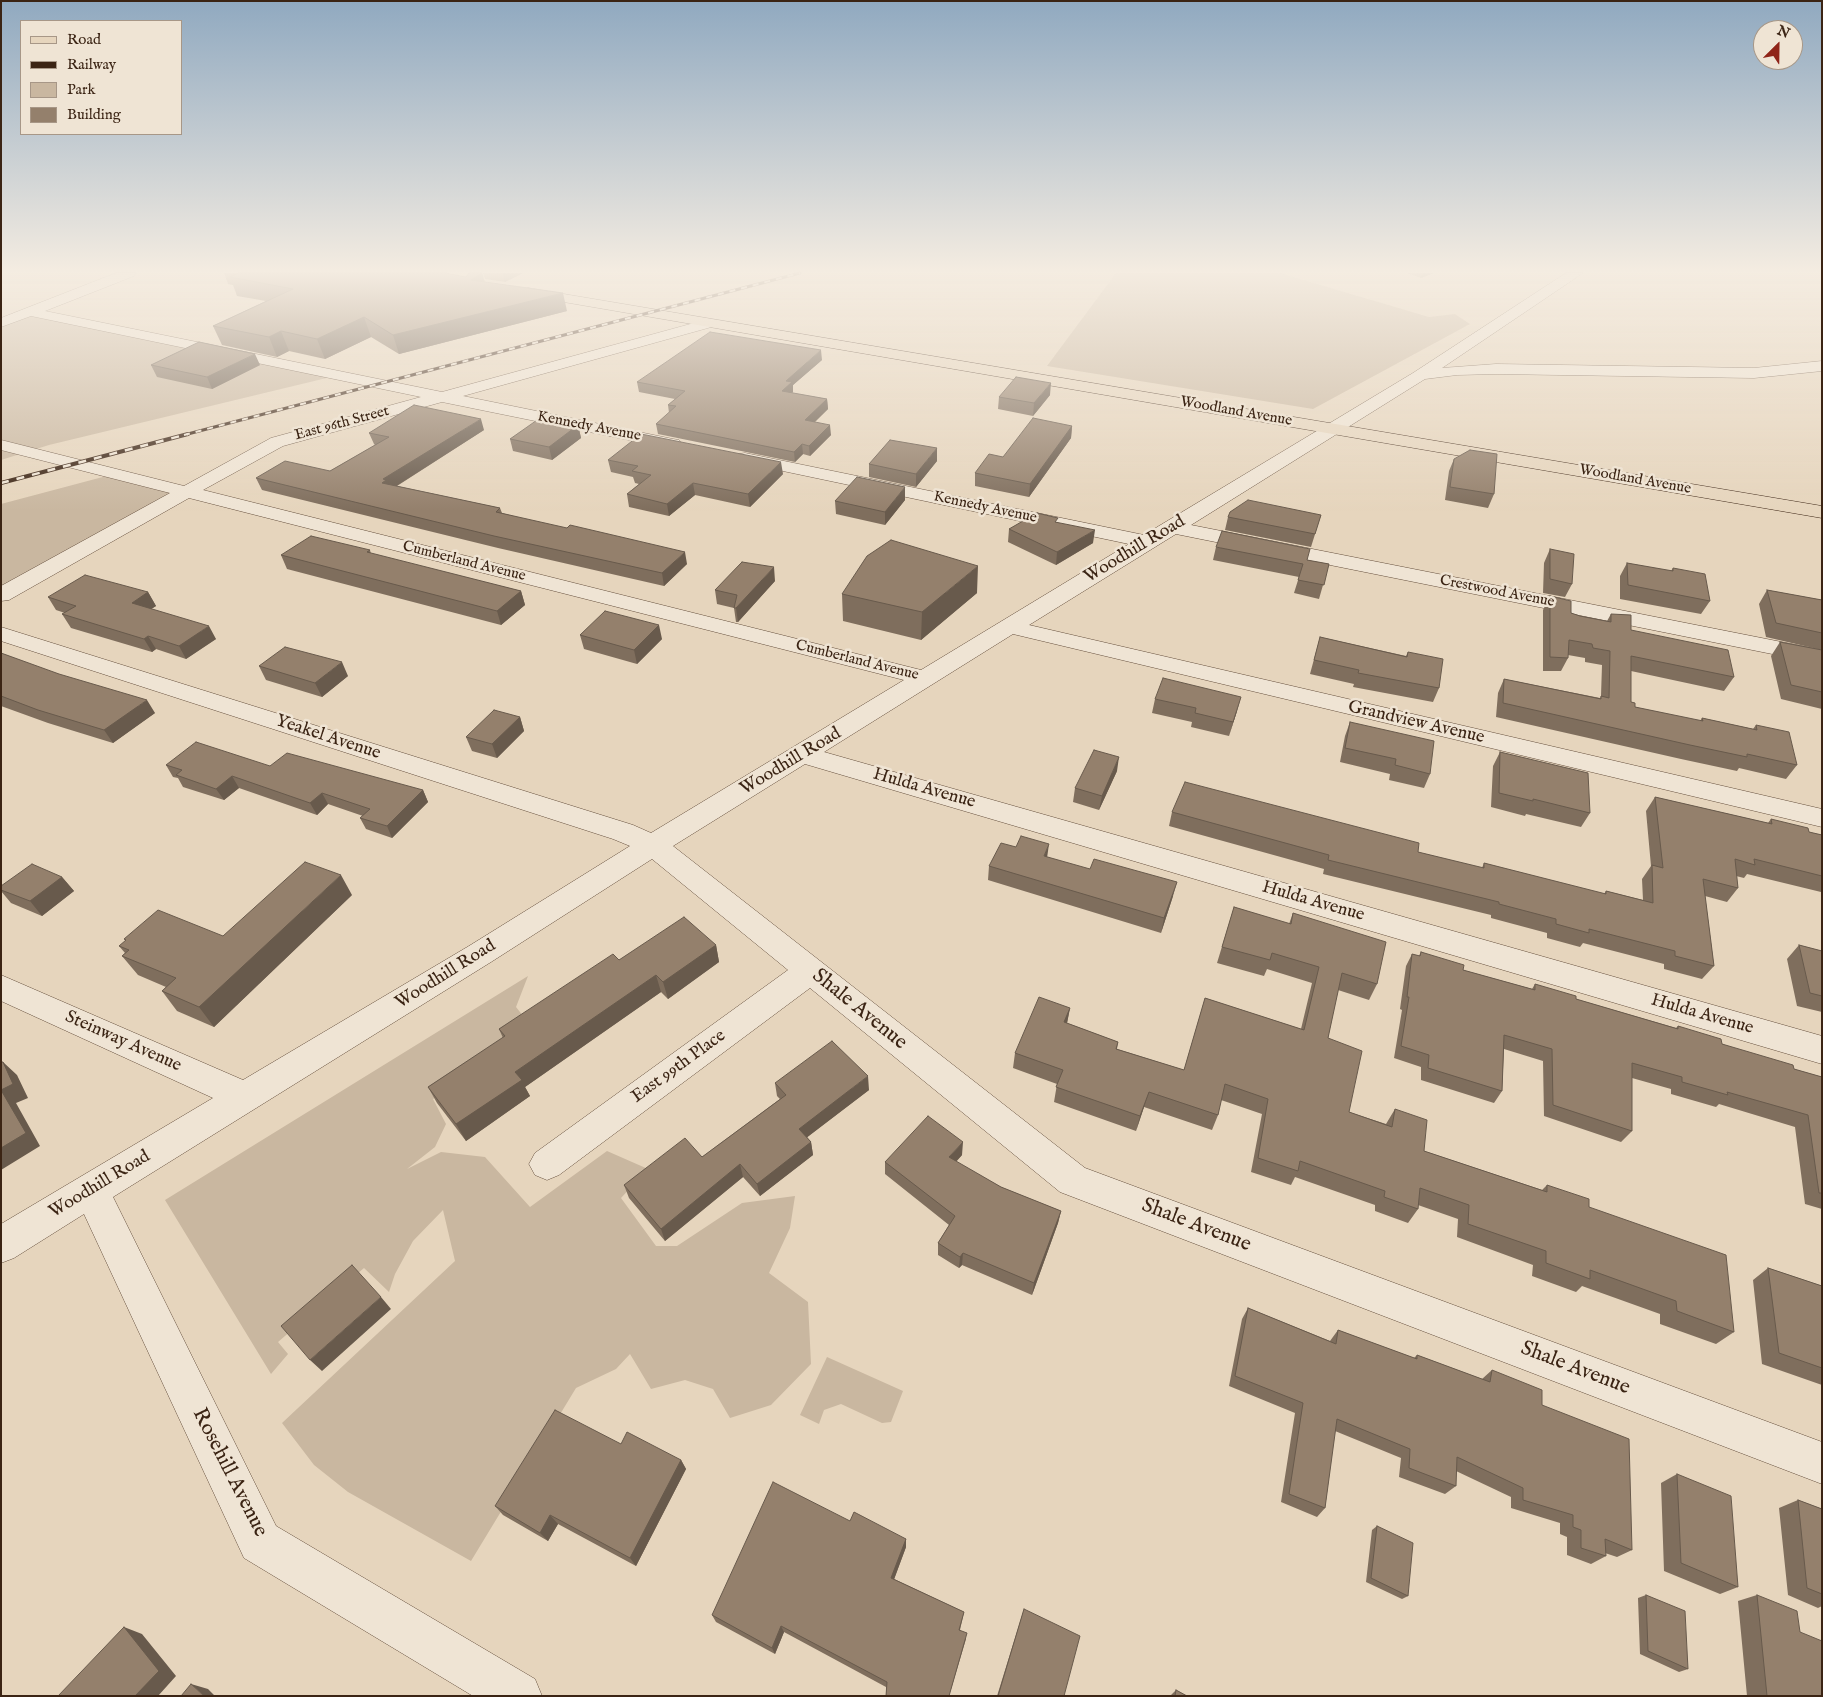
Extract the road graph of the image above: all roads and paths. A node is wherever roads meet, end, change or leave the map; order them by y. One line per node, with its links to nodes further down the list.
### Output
1 (222, 352): 9 (street, Kennedy Avenue)
2 (605, 352): 9 (street, East 96th Street)
3 (882, 352): 10 (main road, Woodland Avenue)
4 (1457, 352): 8 (street, Woodhill Road)
5 (1481, 352): 7 (street)
6 (1822, 366): 7 (street)
7 (1588, 369): 8 (street)
8 (1418, 376): 10 (street, Woodhill Road)
9 (441, 398): 12 (street, Kennedy Avenue); 14 (street, East 96th Street)
10 (1333, 429): 15 (main road, Woodland Avenue); 16 (street, Woodhill Road)
11 (1, 445): 14 (street, Cumberland Avenue)
12 (687, 447)
13 (726, 455): 17 (street, Kennedy Avenue)
14 (186, 492): 18 (street, East 96th Street); 22 (street, Cumberland Avenue)
15 (1822, 512)
16 (1173, 526): 17 (street, Woodhill Road); 21 (street, Crestwood Avenue)
17 (1147, 542): 19 (street, Woodhill Road)
18 (1, 595)
19 (1010, 627): 22 (street, Woodhill Road); 24 (street, Grandview Avenue)
20 (1, 634): 25 (street, Yeakel Avenue)
21 (1822, 657)
22 (927, 679): 23 (street, Woodhill Road)
23 (804, 755): 25 (street, Woodhill Road); 28 (street, Hulda Avenue)
24 (1822, 818)
25 (653, 845): 26 (street, Shale Avenue); 29 (street, Woodhill Road)
26 (810, 971): 30 (street, East 99th Place); 33 (street, Shale Avenue)
27 (1, 988): 29 (street, Steinway Avenue)
28 (1822, 1050)
29 (246, 1097): 31 (street, Woodhill Road)
30 (547, 1164)
31 (91, 1190): 32 (street, Woodhill Road); 34 (street, Rosehill Avenue)
32 (1, 1245)
33 (1822, 1463)
34 (518, 1696)

